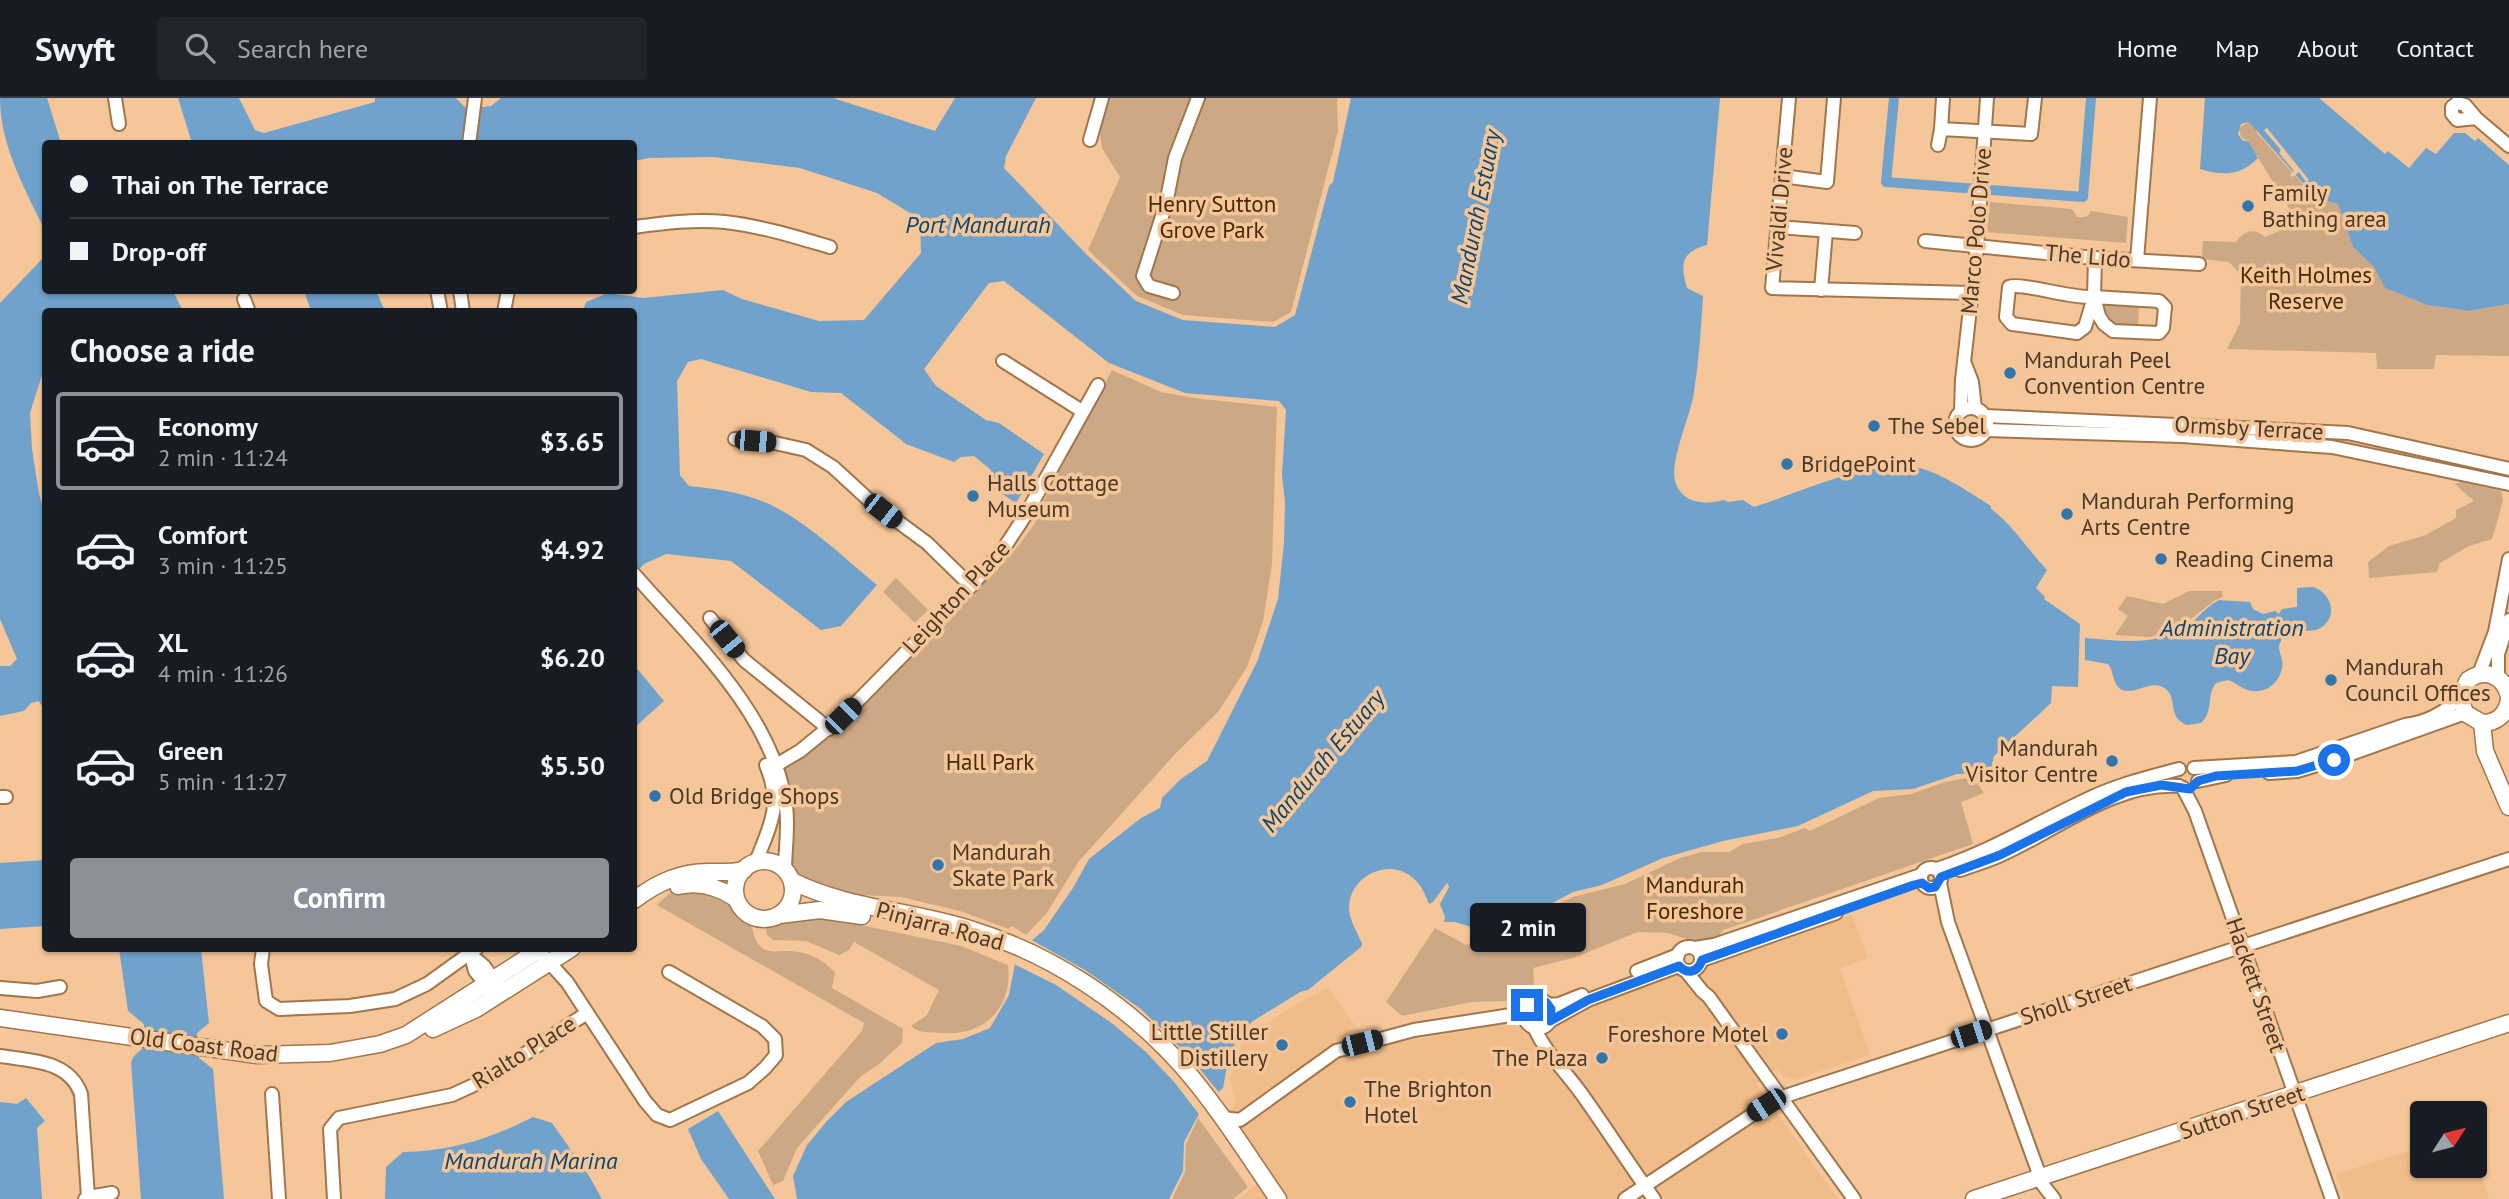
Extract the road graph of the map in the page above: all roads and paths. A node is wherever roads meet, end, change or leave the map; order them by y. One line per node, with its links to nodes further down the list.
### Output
1 (115, 98): 12 (street)
2 (1102, 98): 16 (street)
3 (1198, 98): 31 (street)
4 (1789, 98): 19 (street, Vivaldi Drive)
5 (1834, 98): 19 (street)
6 (1943, 98): 13 (street)
7 (1987, 98): 14 (street, Marco Polo Drive)
8 (2035, 98): 14 (street)
9 (2150, 98): 28 (street)
10 (475, 99): 15 (street)
11 (2476, 118): 18 (street)
12 (119, 124)
13 (1941, 129): 14 (street); 17 (street)
14 (1984, 131): 25 (street, Marco Polo Drive)
15 (470, 140)
16 (1090, 140)
17 (1938, 145)
18 (2509, 146)
19 (1782, 176): 21 (street, Vivaldi Drive)
20 (637, 227): 26 (street)
21 (1778, 227): 22 (street); 30 (street, Vivaldi Drive)
22 (1826, 231): 23 (street); 30 (street)
23 (1855, 233)
24 (1925, 242): 25 (street, The Lido)
25 (1977, 246): 27 (street, The Lido); 32 (street, Marco Polo Drive)
26 (830, 247)
27 (2095, 258): 28 (street, The Lido); 33 (street)
28 (2137, 260): 29 (street, The Lido)
29 (2199, 264)
30 (1821, 290): 32 (street, Vivaldi Drive)
31 (1172, 293)
32 (1972, 293): 35 (street, Marco Polo Drive)
33 (2094, 297): 33 (street); 33 (street)
34 (1003, 361): 37 (street)
35 (1965, 363): 38 (street, Marco Polo Drive); 39 (street, Marco Polo Drive)
36 (1098, 385): 37 (street, Leighton Place)
37 (1082, 411): 46 (street, Leighton Place)
38 (1961, 411): 39 (street); 40 (street)
39 (1980, 412): 40 (street); 42 (street, Ormsby Terrace)
40 (1986, 430): 43 (street, Ormsby Terrace)
41 (735, 439): 46 (street)
42 (2509, 469)
43 (2509, 484)
44 (2509, 559): 49 (street)
45 (637, 577): 54 (street)
46 (971, 586): 53 (street, Leighton Place)
47 (710, 618): 53 (street)
48 (2509, 620): 51 (street)
49 (2479, 674): 50 (main road); 51 (main road)
50 (2460, 697): 52 (main road); 55 (street)
51 (2502, 703): 52 (main road); 56 (main road)
52 (2465, 713): 55 (street)
53 (829, 729): 54 (street, Leighton Place)
54 (772, 768): 58 (street); 59 (street)
55 (2190, 782): 60 (street); 60 (street, Hackett Street); 68 (street, Hackett Street)
56 (2509, 807)
57 (2509, 859): 68 (street, Sholl Street)
58 (750, 866): 59 (main road); 62 (main road); 63 (main road)
59 (789, 876): 65 (main road); 67 (main road, Pinjarra Road)
60 (1939, 876): 61 (street); 61 (street); 66 (street)
61 (1923, 881): 66 (street); 72 (street)
62 (637, 898)
63 (735, 898): 64 (main road); 65 (main road)
64 (637, 907)
65 (779, 915): 67 (main road, Pinjarra Road)
66 (1948, 922): 85 (street)
67 (1004, 947): 91 (main road, Pinjarra Road)
68 (2243, 947): 85 (street, Sholl Street); 90 (street, Hackett Street)
69 (262, 952): 70 (street)
70 (474, 952): 77 (street)
71 (552, 952): 77 (main road, Old Coast Road); 80 (street)
72 (1699, 958): 73 (street); 73 (street); 78 (street)
73 (1681, 964): 78 (street); 79 (street); 84 (street)
74 (669, 972): 80 (street)
75 (60, 987): 76 (street)
76 (0, 988)
77 (494, 989): 82 (main road, Old Coast Road)
78 (1709, 997): 89 (street)
79 (1549, 1005): 81 (street); 84 (street)
80 (587, 1013): 98 (street, Rialto Place)
81 (1524, 1013): 84 (street); 91 (street)
82 (0, 1018)
83 (2509, 1023): 90 (main road, Sutton Street)
84 (1543, 1025): 93 (street)
85 (1986, 1029): 89 (street, Sholl Street); 92 (street)
86 (2509, 1032): 90 (main road, Sutton Street)
87 (0, 1056): 96 (street)
88 (272, 1094): 97 (street)
89 (1783, 1098): 93 (street, Sholl Street); 95 (street)
90 (2296, 1098): 92 (main road, Sutton Street); 107 (street, Hackett Street)
91 (1215, 1114): 99 (main road, Pinjarra Road); 100 (main road, Pinjarra Road)
92 (2042, 1181): 104 (main road, Sutton Street); 105 (main road, Sutton Street); 106 (street)
93 (1647, 1184): 101 (street, Sholl Street); 102 (street); 103 (street)
94 (111, 1193): 96 (street)
95 (1855, 1196)
96 (86, 1198)
97 (279, 1199)
98 (334, 1199)
99 (1267, 1199)
100 (1278, 1199)
101 (1625, 1199)
102 (1654, 1199)
103 (1661, 1199)
104 (1974, 1199)
105 (2001, 1199)
106 (2054, 1199)
107 (2332, 1199)

